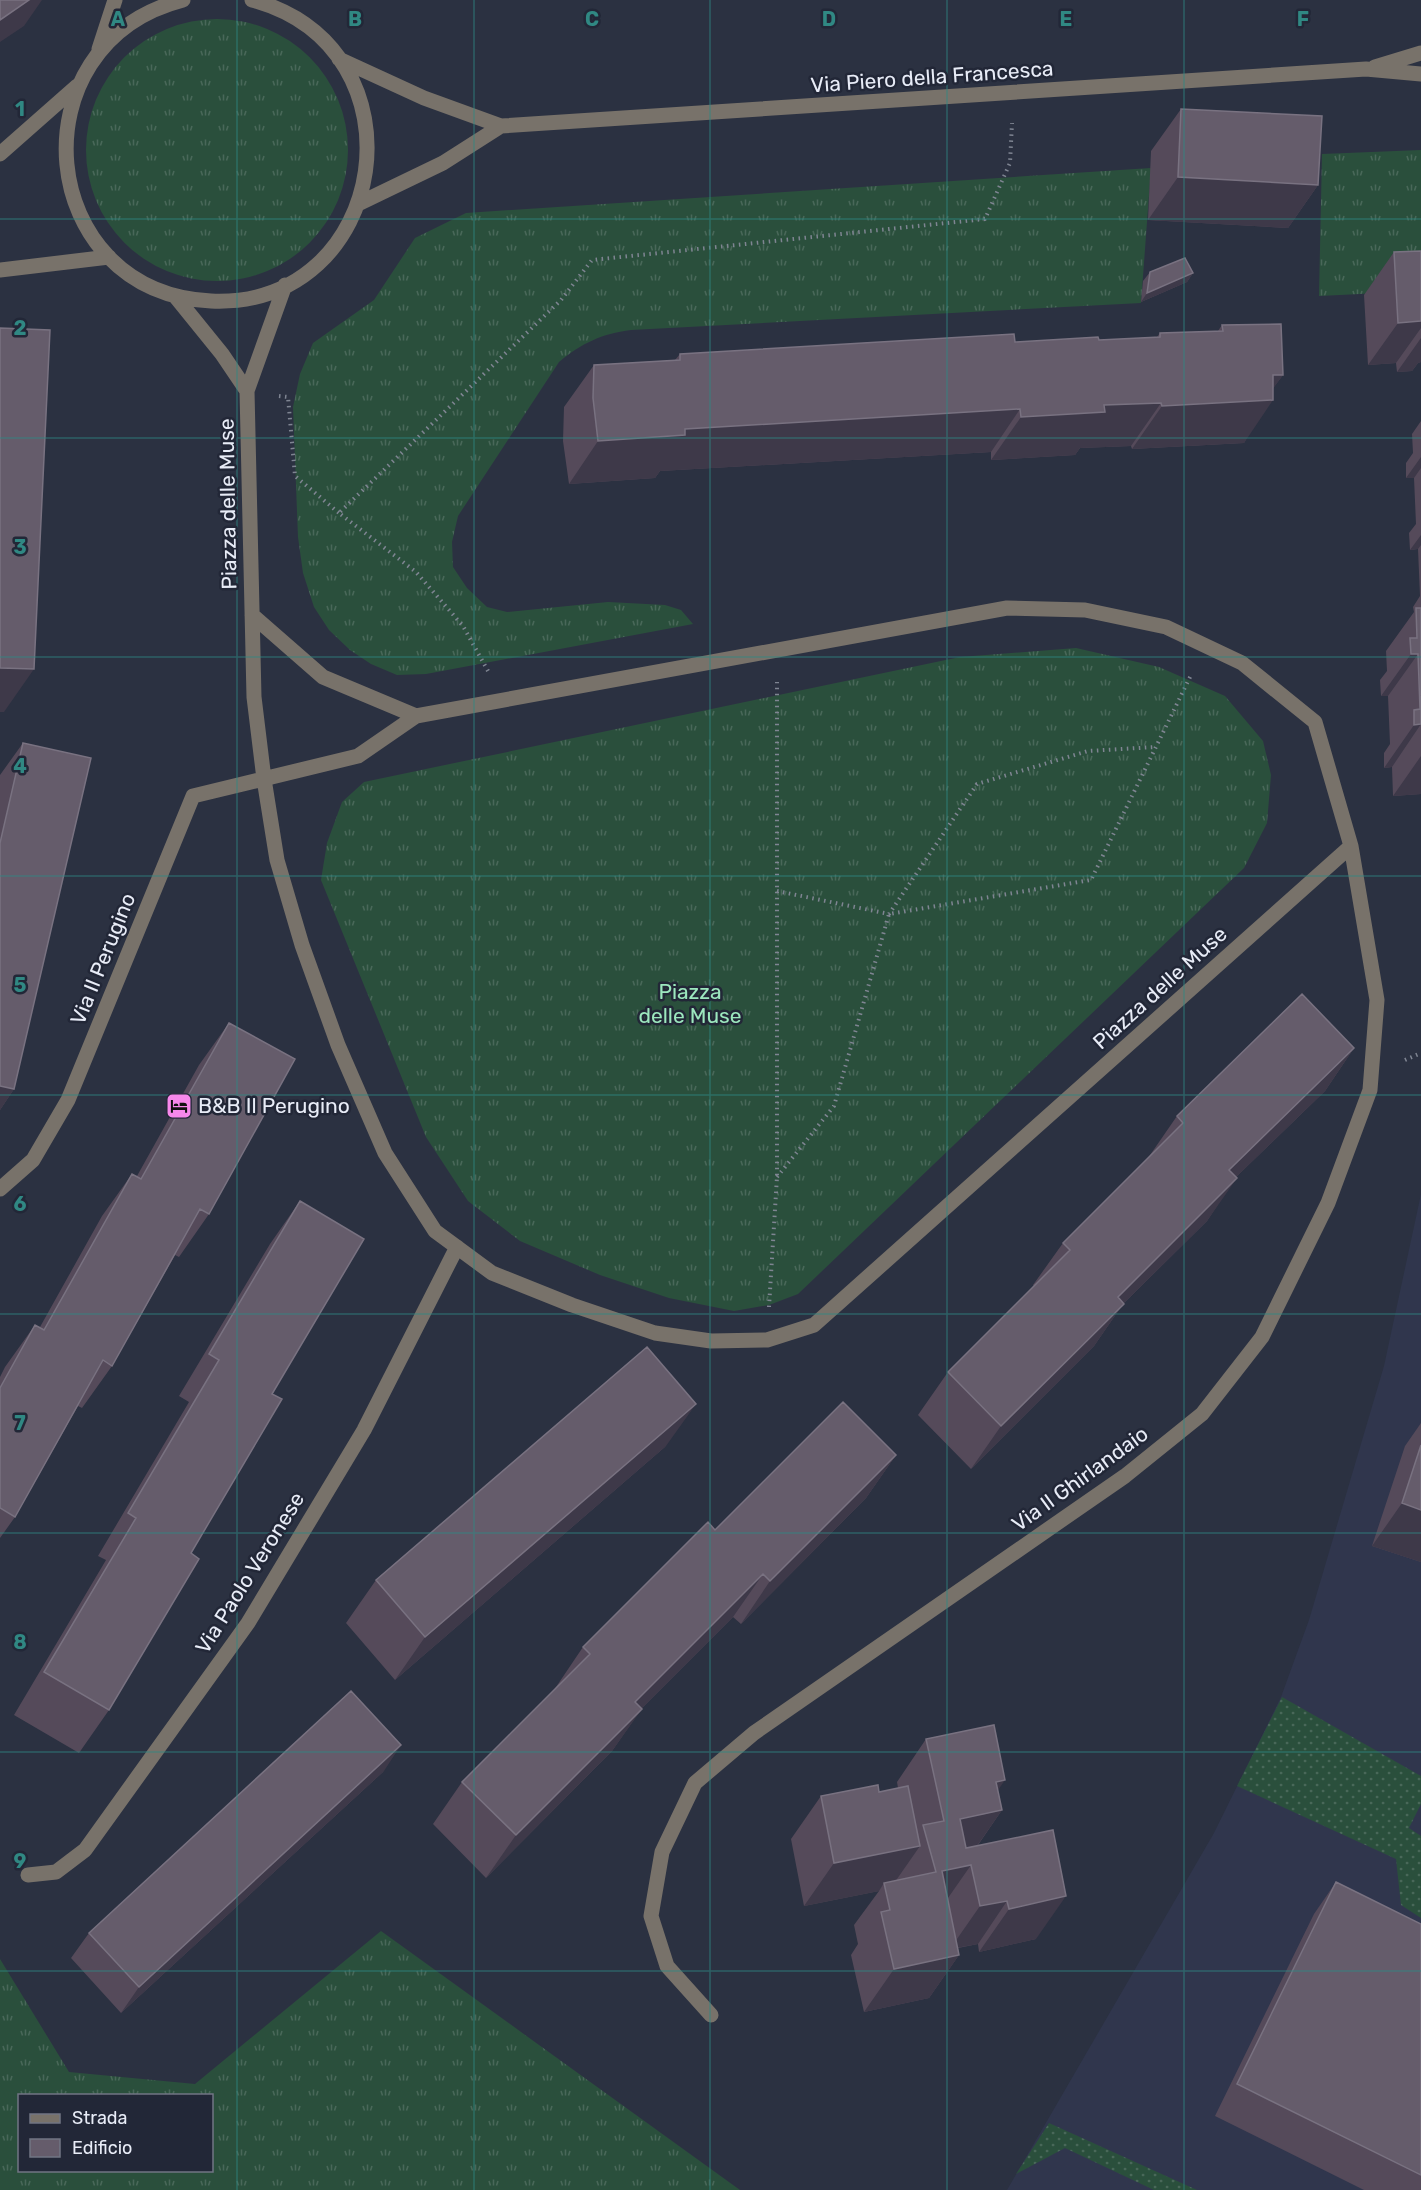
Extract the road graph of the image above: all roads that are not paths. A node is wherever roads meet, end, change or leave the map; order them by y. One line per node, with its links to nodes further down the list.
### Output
1 (115, 0): 5 (street)
2 (183, 0): 5 (street)
3 (252, 0): 4 (street)
4 (271, 4): 7 (street)
5 (98, 53): 10 (street)
6 (1421, 53): 8 (street, Via Piero della Francesca)
7 (339, 58): 11 (street, Via Piero della Francesca); 13 (street)
8 (1366, 69): 9 (street, Via Piero della Francesca); 11 (street, Via Piero della Francesca)
9 (1421, 74)
10 (77, 87): 12 (street); 14 (street)
11 (501, 126): 13 (street, Via Piero della Francesca)
12 (0, 154)
13 (358, 204): 16 (street)
14 (109, 257): 15 (street); 17 (street)
15 (0, 270)
16 (285, 285): 17 (street); 18 (street, Piazza delle Muse)
17 (175, 296): 18 (street, Piazza delle Muse)
18 (247, 391): 19 (street, Piazza delle Muse)
19 (252, 615): 20 (street, Piazza delle Muse); 21 (street, Piazza delle Muse)
20 (416, 716): 21 (street); 22 (street)
21 (264, 779): 23 (street, Via Il Perugino); 24 (street, Piazza delle Muse)
22 (1351, 846): 24 (street, Piazza delle Muse); 26 (street, Via Il Ghirlandaio)
23 (0, 1189)
24 (457, 1247): 25 (street, Via Paolo Veronese)
25 (28, 1875)
26 (711, 2015)

